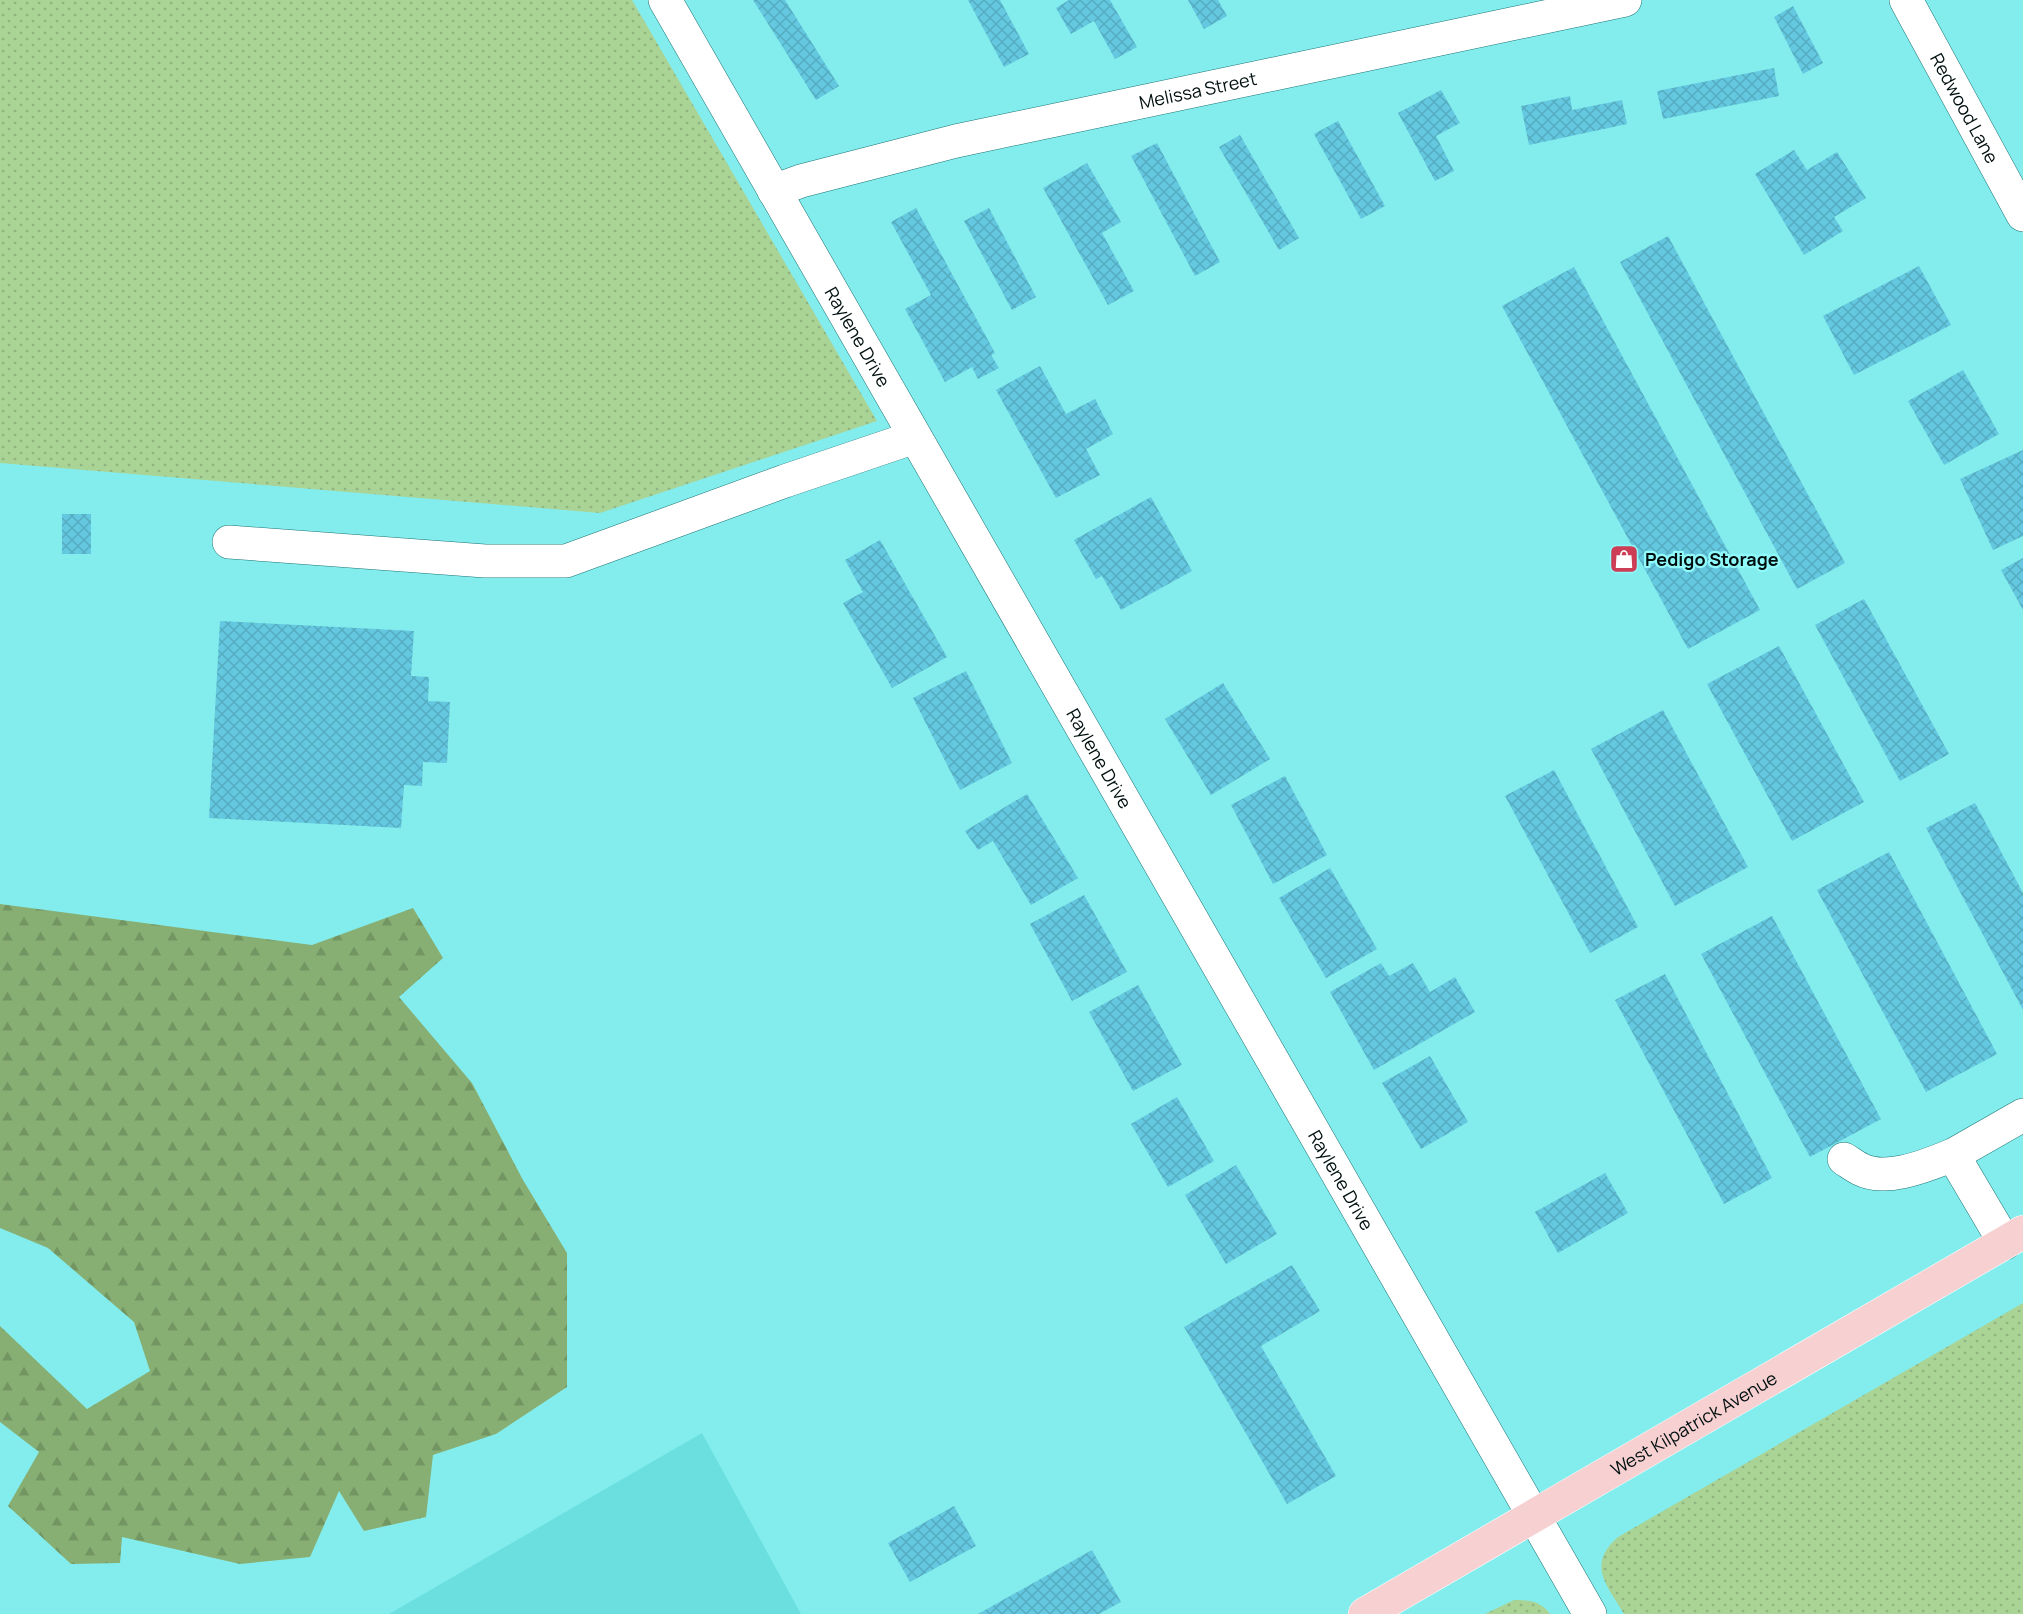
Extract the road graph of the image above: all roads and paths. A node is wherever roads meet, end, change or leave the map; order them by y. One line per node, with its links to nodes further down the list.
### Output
1 (665, 0): 4 (street, Raylene Drive)
2 (1625, 0): 4 (street, Melissa Street)
3 (1906, 0): 5 (street, Redwood Lane)
4 (774, 191): 6 (street, Raylene Drive)
5 (2023, 215)
6 (915, 437): 7 (street); 12 (street, Raylene Drive)
7 (229, 542)
8 (2023, 1115): 9 (street)
9 (1953, 1155): 10 (street); 11 (street)
10 (1844, 1159)
11 (2014, 1238): 12 (main road, West Kilpatrick Avenue)
12 (1535, 1517): 13 (main road, West Kilpatrick Avenue); 14 (street, Raylene Drive)
13 (1365, 1614)
14 (1590, 1614)

